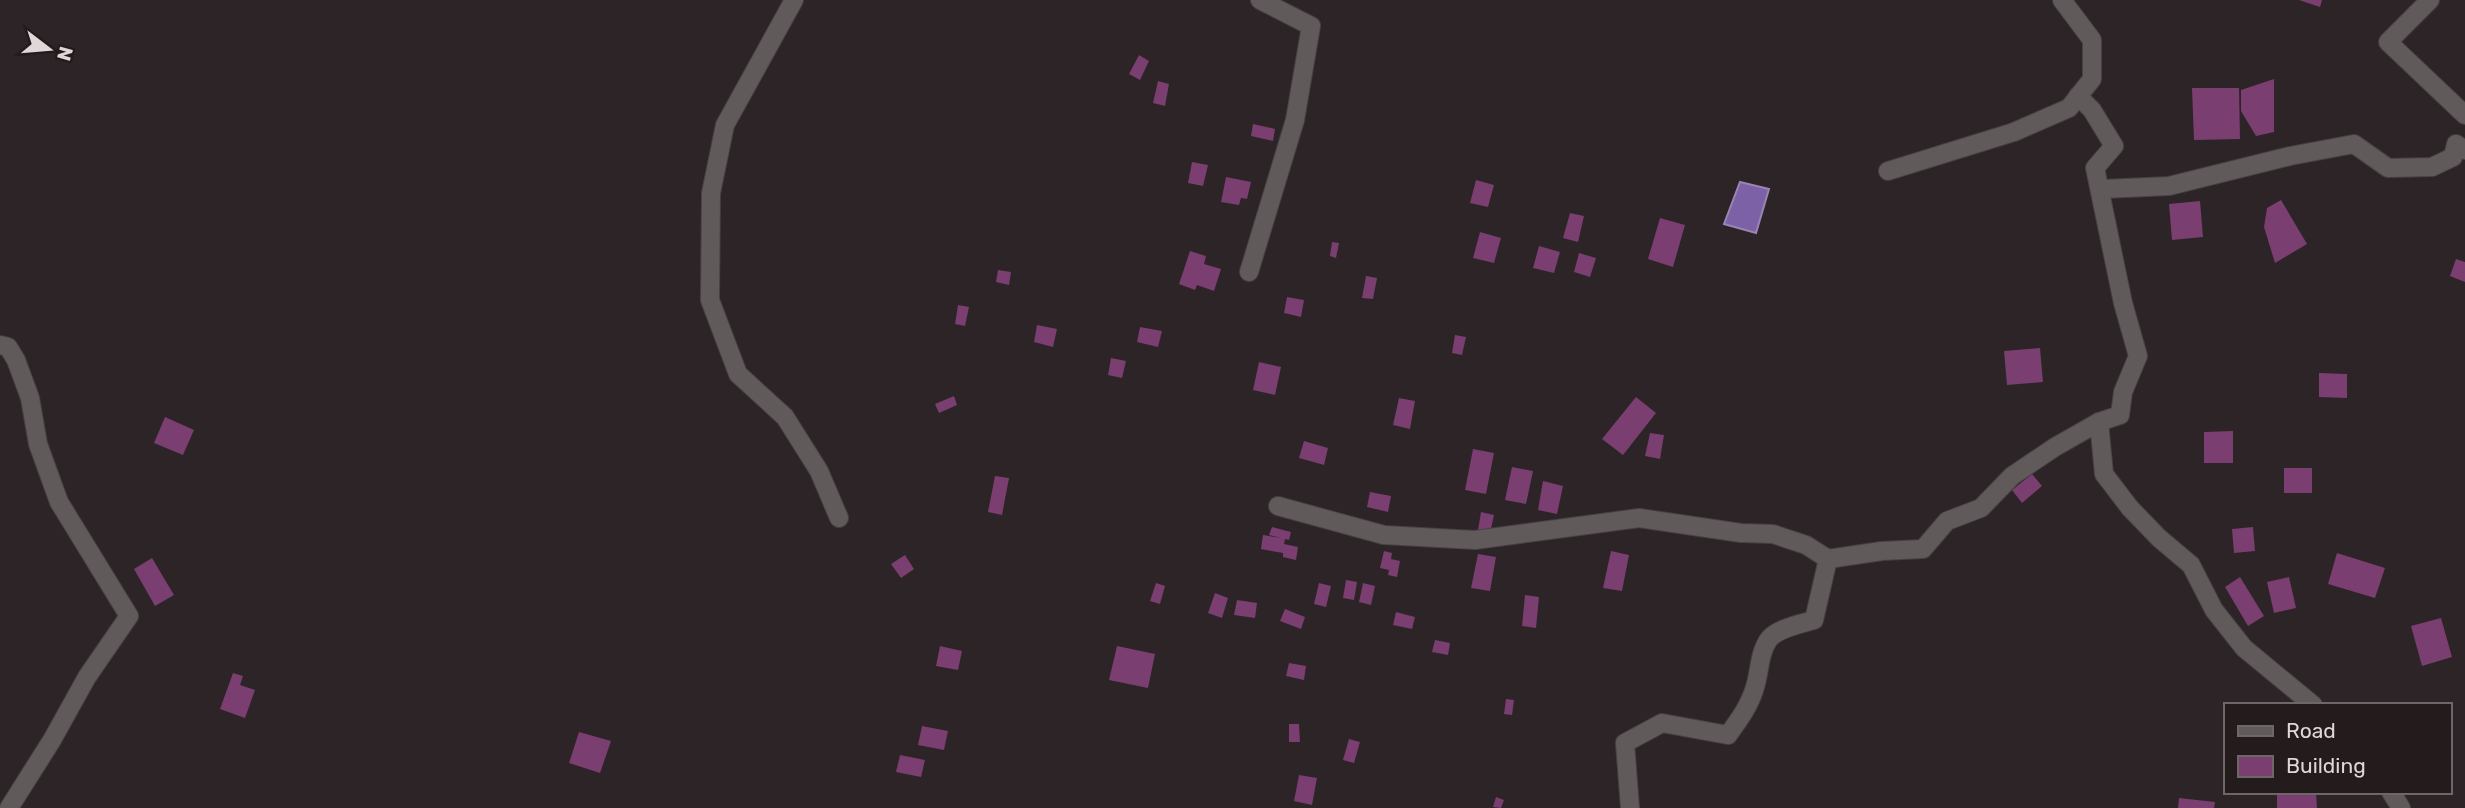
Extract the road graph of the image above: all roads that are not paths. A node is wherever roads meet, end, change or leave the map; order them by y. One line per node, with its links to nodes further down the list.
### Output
1 (794, 0): 14 (street)
2 (1260, 0): 10 (street)
3 (2062, 0): 5 (street)
4 (2430, 0): 6 (street)
5 (2078, 96): 8 (street); 12 (street)
6 (2465, 115)
7 (2465, 150): 9 (street)
8 (1888, 171)
9 (2103, 189)
10 (1249, 272)
11 (0, 345): 17 (street)
12 (2099, 422): 15 (street); 16 (street)
13 (1278, 506): 15 (street)
14 (839, 518)
15 (1828, 559): 18 (street)
16 (2311, 703)
17 (10, 806)
18 (1630, 808)

